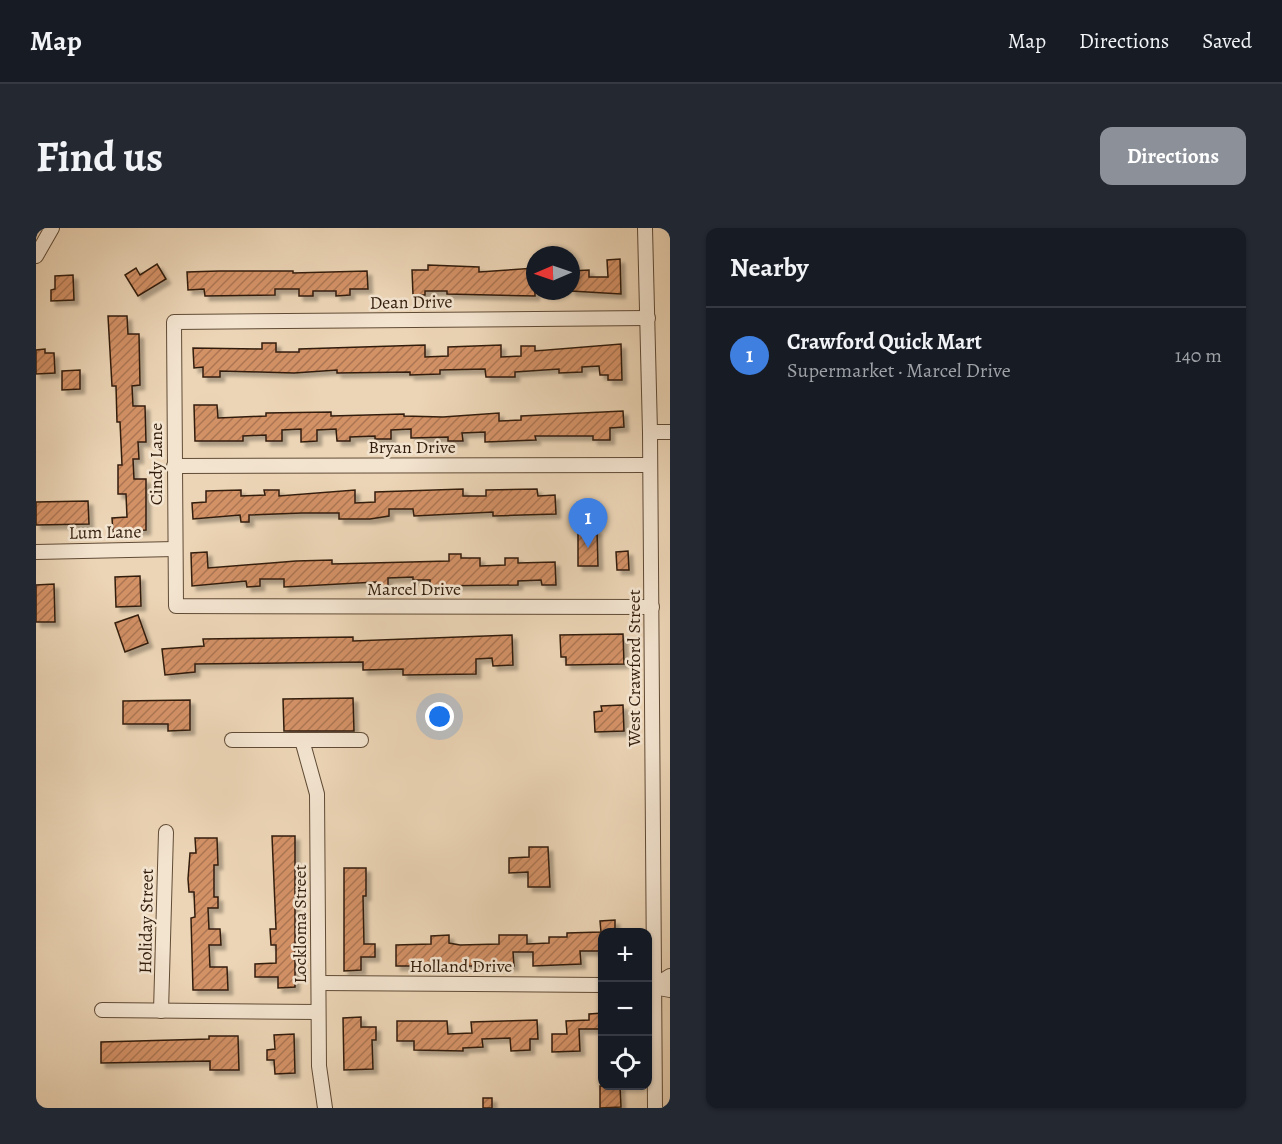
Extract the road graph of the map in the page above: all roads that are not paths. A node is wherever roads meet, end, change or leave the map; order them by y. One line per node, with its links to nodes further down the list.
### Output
1 (52, 228): 3 (street)
2 (645, 228): 4 (street, West Crawford Street)
3 (36, 256)
4 (648, 318): 5 (street, Dean Drive); 6 (street, West Crawford Street)
5 (174, 322): 9 (street, Cindy Lane)
6 (650, 432): 7 (street); 8 (street, West Crawford Street)
7 (670, 432)
8 (650, 465): 9 (street, Bryan Drive); 13 (street, West Crawford Street)
9 (174, 466): 10 (street, Cindy Lane)
10 (175, 549): 11 (street, Lum Lane); 12 (street, Cindy Lane)
11 (36, 552)
12 (176, 606): 13 (street, Marcel Drive)
13 (652, 608): 19 (street, West Crawford Street)
14 (232, 740): 15 (street)
15 (302, 740): 16 (street); 20 (street, Lockloma Street)
16 (361, 740)
17 (166, 832): 26 (street, Holiday Street)
18 (670, 976): 22 (street)
19 (651, 982)
20 (319, 983): 21 (street, Holland Drive); 27 (street, Lockloma Street)
21 (598, 985)
22 (652, 985)
23 (652, 986): 24 (street)
24 (670, 990)
25 (102, 1010): 26 (street)
26 (161, 1011): 27 (street)
27 (318, 1012): 29 (street, Lockloma Street)
28 (652, 1016): 30 (street, West Crawford Street)
29 (325, 1108)
30 (655, 1108)

